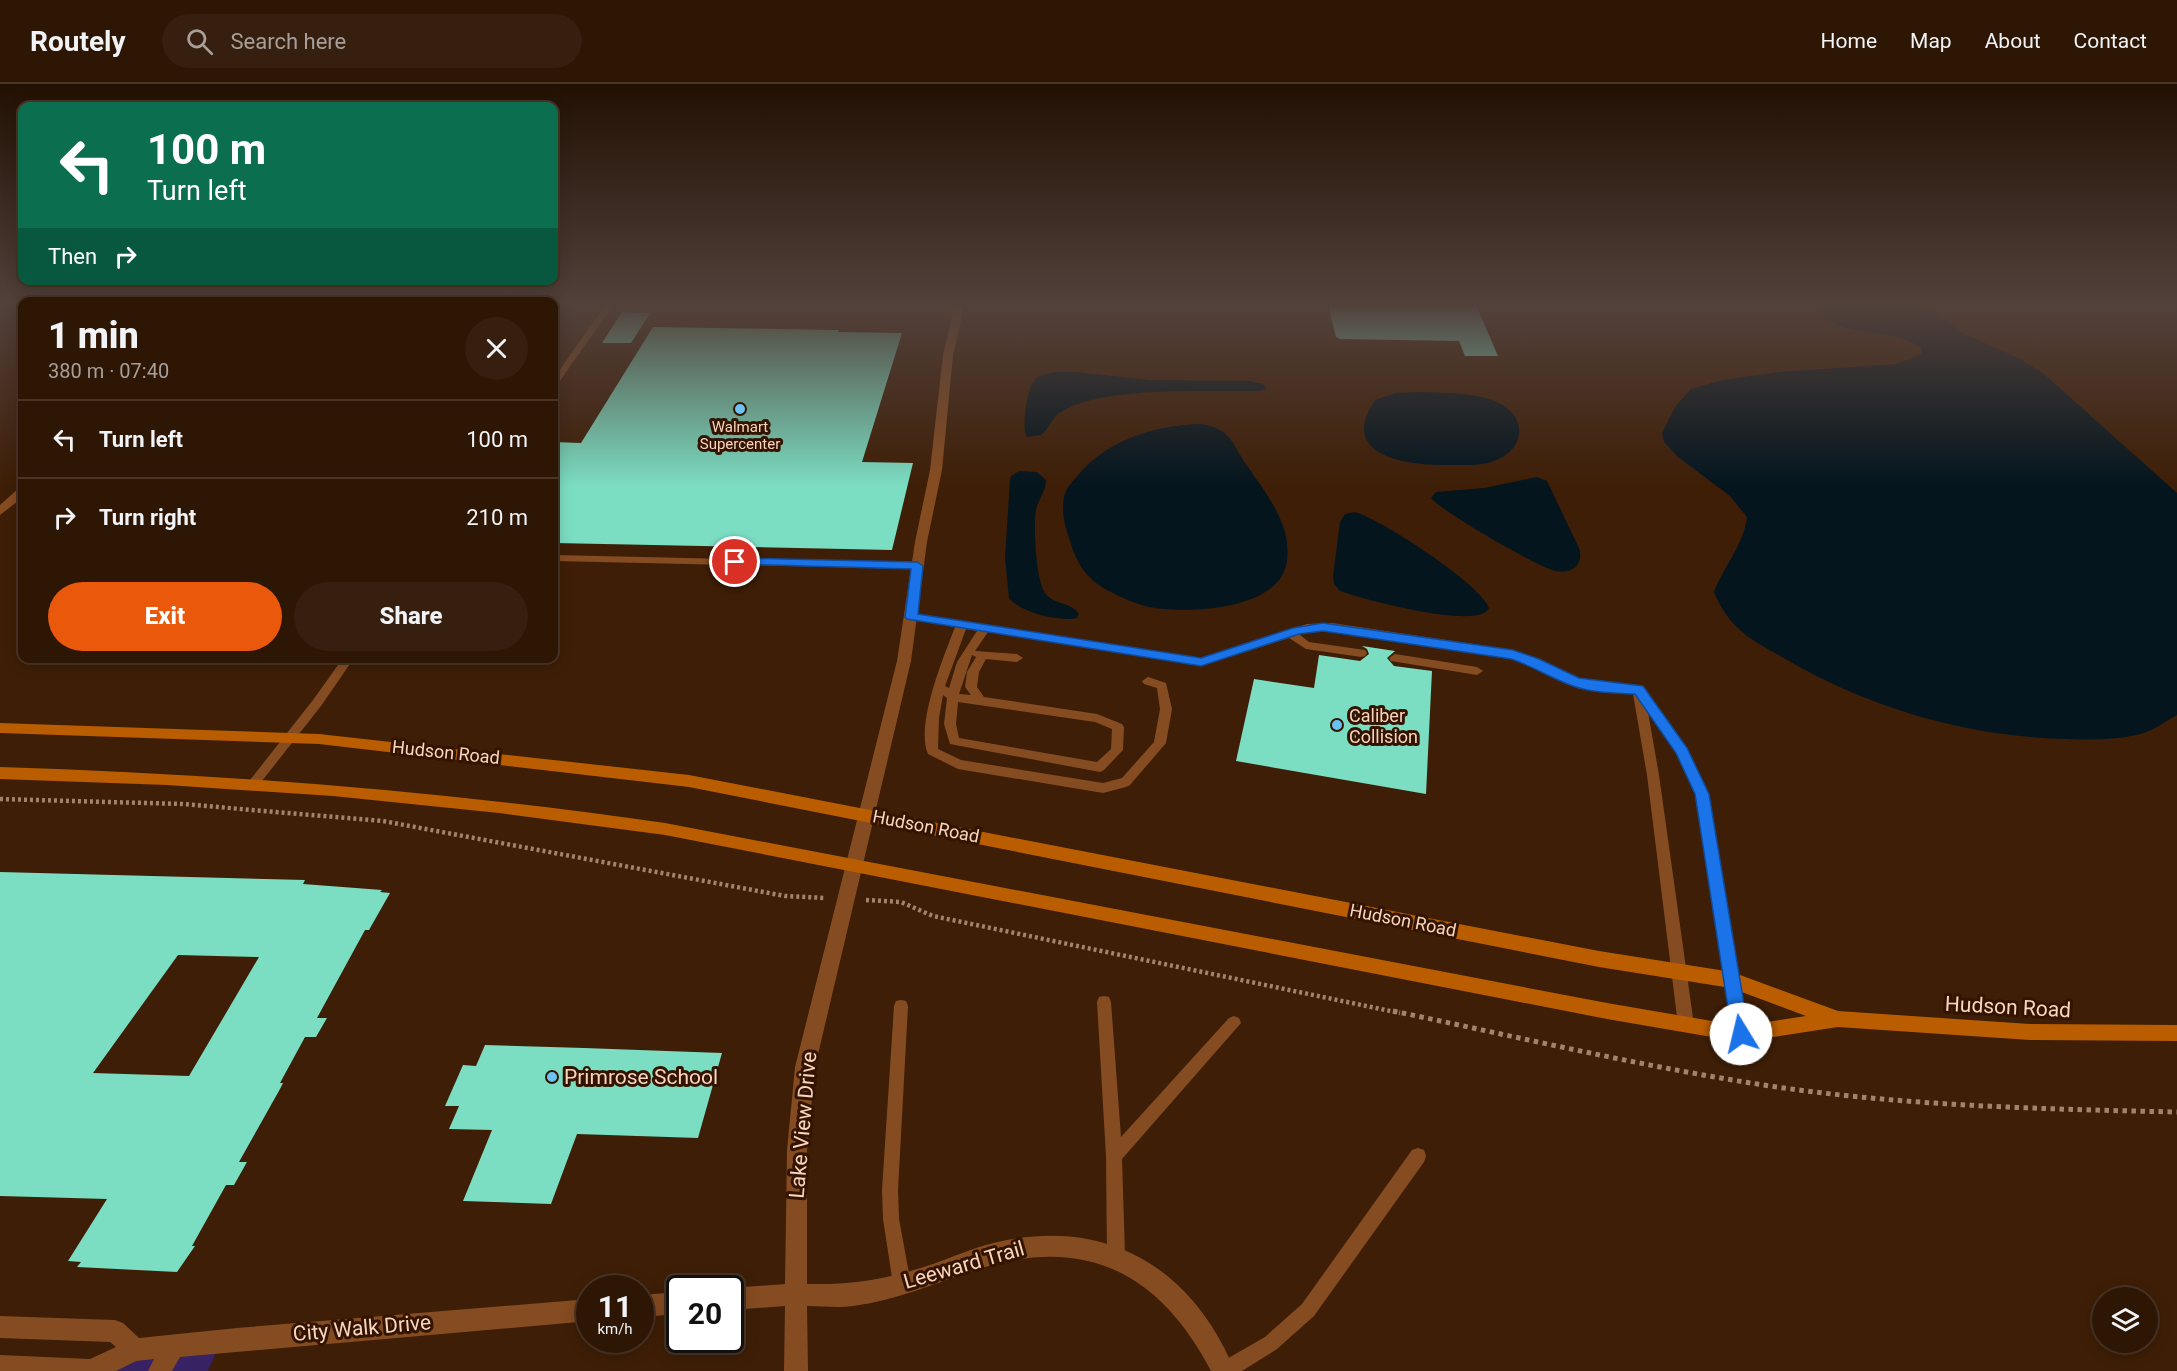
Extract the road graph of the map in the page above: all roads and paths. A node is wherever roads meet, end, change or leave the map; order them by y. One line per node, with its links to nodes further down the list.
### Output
1 (567, 365): 3 (lane)
2 (947, 365): 7 (street, Lake View Drive)
3 (558, 378)
4 (18, 495): 5 (street)
5 (0, 511)
6 (558, 558): 7 (lane)
7 (917, 566): 8 (street, Lake View Drive)
8 (912, 617): 9 (lane); 29 (street, Lake View Drive)
9 (962, 624): 10 (lane); 20 (lane)
10 (986, 627): 11 (lane); 12 (lane)
11 (1290, 633): 13 (lane); 21 (lane)
12 (970, 652): 14 (lane); 22 (lane)
13 (1361, 653)
14 (984, 655): 15 (lane); 23 (lane)
15 (1017, 658)
16 (1395, 658): 18 (lane)
17 (345, 663): 25 (lane)
18 (1477, 670)
19 (1148, 681): 20 (lane)
20 (940, 688): 22 (lane)
21 (1639, 690): 33 (lane); 34 (lane)
22 (954, 697): 23 (lane); 23 (lane)
23 (979, 699)
24 (0, 728): 25 (street, Hudson Road)
25 (290, 738): 27 (lane); 29 (street, Hudson Road)
26 (0, 773): 27 (street, Hudson Road)
27 (254, 783): 30 (street, Hudson Road)
28 (0, 799): 31 (path)
29 (865, 814): 30 (street, Lake View Drive); 33 (street, Hudson Road)
30 (854, 866): 39 (street, Hudson Road); 47 (street, Lake View Drive)
31 (785, 896)
32 (901, 902): 42 (path)
33 (1678, 972): 34 (street, Hudson Road); 39 (lane)
34 (1732, 980): 37 (street, Hudson Road); 41 (lane)
35 (1104, 1002): 43 (lane)
36 (901, 1006): 46 (lane)
37 (1838, 1019): 40 (street, Hudson Road); 41 (street, Hudson Road)
38 (1234, 1023): 43 (lane)
39 (1686, 1025): 41 (street, Hudson Road)
40 (2177, 1033)
41 (1741, 1034)
42 (2177, 1112)
43 (1114, 1156): 45 (lane)
44 (1418, 1156): 56 (lane)
45 (1116, 1255): 46 (street, Leeward Trail); 56 (street, Leeward Trail)
46 (902, 1284): 47 (street, Leeward Trail)
47 (795, 1294): 48 (street); 55 (street, Lake View Drive)
48 (744, 1298)
49 (576, 1311): 51 (street, City Walk Drive)
50 (0, 1327): 52 (street)
51 (173, 1346): 52 (street, City Walk Drive); 54 (street)
52 (135, 1350): 53 (street, City Walk Drive)
53 (0, 1367)
54 (160, 1371)
55 (796, 1371)
56 (1224, 1371)

